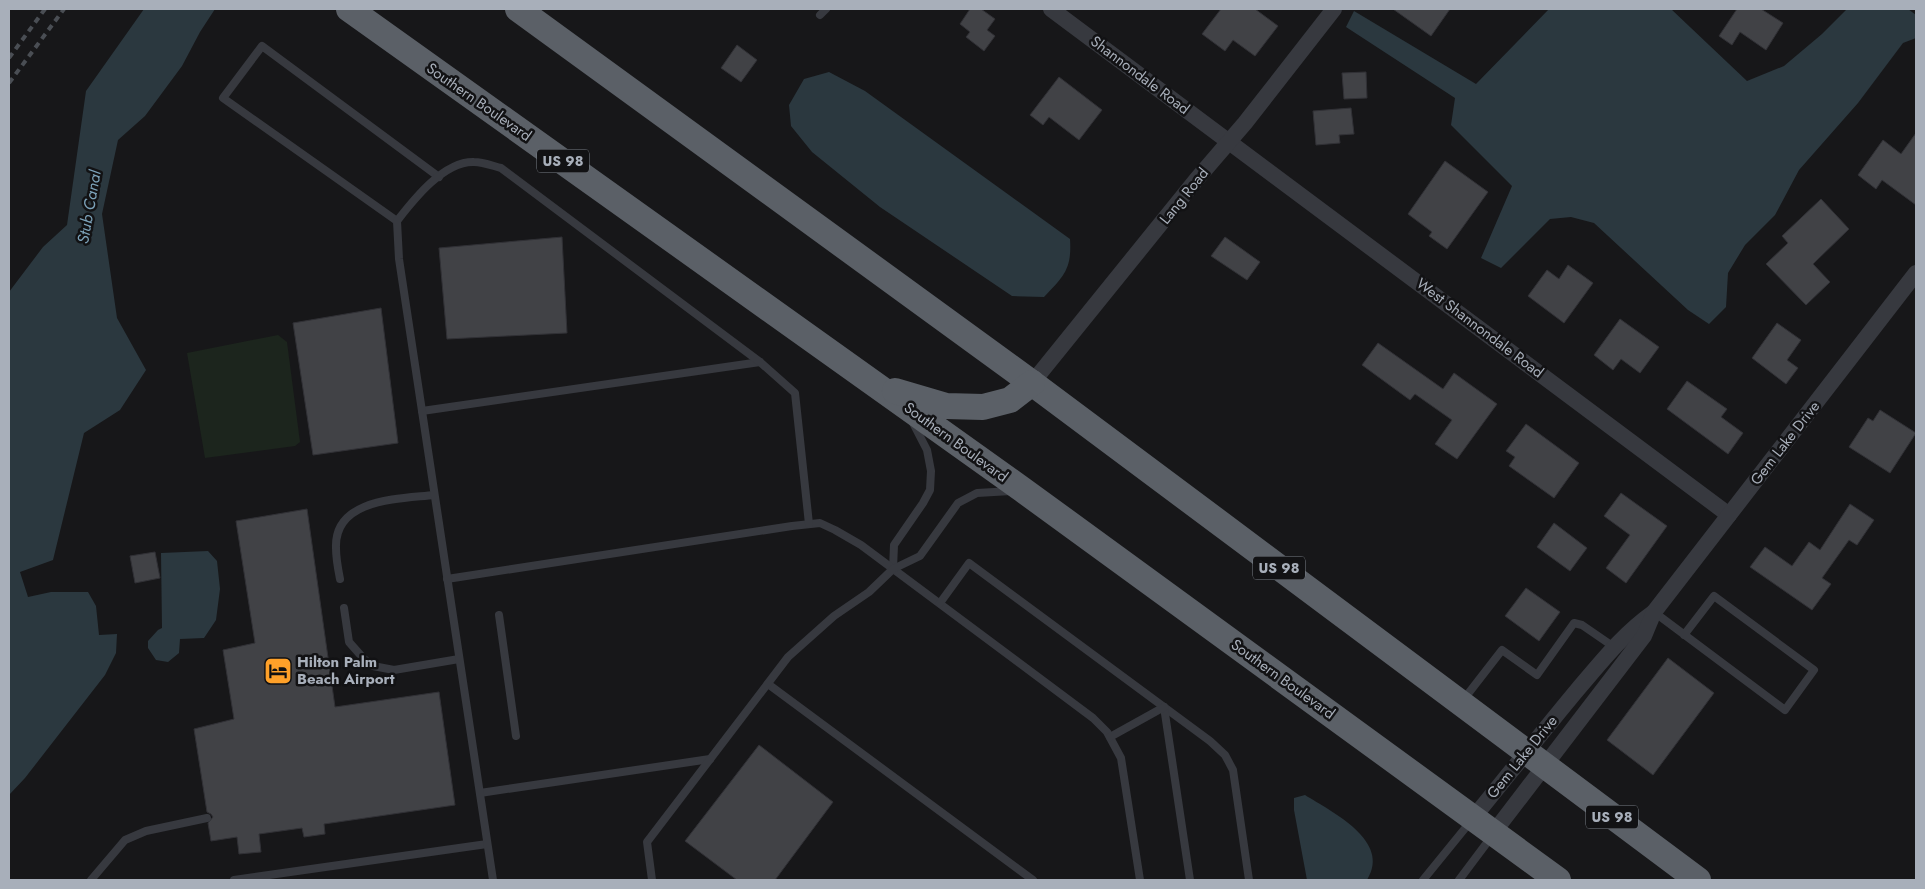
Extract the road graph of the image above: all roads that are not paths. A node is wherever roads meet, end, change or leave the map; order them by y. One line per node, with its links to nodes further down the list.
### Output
1 (348, 9): 11 (highway, Southern Boulevard / US 98)
2 (518, 9): 10 (highway, US 98)
3 (1051, 9): 5 (street, Shannondale Road)
4 (1334, 9): 5 (street, Lang Road)
5 (1230, 141): 10 (street, Lang Road); 16 (street, West Shannondale Road)
6 (438, 177): 7 (lane); 7 (lane); 9 (lane)
7 (397, 221): 13 (lane)
8 (1916, 273): 16 (street, Gem Lake Drive)
9 (760, 362): 13 (lane); 17 (lane)
10 (1032, 383): 11 (highway); 29 (highway, US 98)
11 (878, 386): 12 (highway, Southern Boulevard / US 98)
12 (903, 404): 14 (highway, Southern Boulevard / US 98); 18 (lane)
13 (422, 411): 15 (lane)
14 (1023, 490): 18 (lane); 37 (highway, Southern Boulevard / US 98)
15 (434, 495): 19 (lane); 20 (lane)
16 (1729, 515): 23 (street, Gem Lake Drive)
17 (809, 524): 18 (lane); 20 (lane)
18 (893, 569): 21 (lane); 28 (lane)
19 (340, 579)
20 (447, 579): 27 (lane)
21 (940, 604): 30 (lane); 32 (lane)
22 (344, 608): 27 (lane)
23 (1654, 612): 25 (lane); 26 (street, Gem Lake Drive); 34 (street, Gem Lake Drive)
24 (499, 615): 31 (lane)
25 (1684, 635): 25 (lane)
26 (1614, 647): 29 (lane); 34 (street, Gem Lake Drive)
27 (459, 659): 35 (lane)
28 (768, 684): 33 (lane); 43 (lane)
29 (1461, 703): 34 (highway, US 98)
30 (1164, 707): 32 (lane); 45 (lane); 46 (lane)
31 (516, 736)
32 (1110, 737): 44 (lane)
33 (710, 759): 35 (lane); 42 (lane)
34 (1535, 760): 37 (street, Gem Lake Drive); 37 (street, Gem Lake Drive); 50 (highway, US 98)
35 (480, 793): 38 (lane)
36 (207, 818): 39 (lane)
37 (1484, 825): 47 (lane); 48 (lane); 49 (highway, Southern Boulevard / US 98)
38 (487, 844): 40 (lane); 41 (lane)
39 (92, 880)
40 (234, 880)
41 (493, 880)
42 (652, 880)
43 (1033, 880)
44 (1140, 880)
45 (1190, 880)
46 (1249, 880)
47 (1423, 880)
48 (1459, 880)
49 (1558, 880)
50 (1698, 880)

